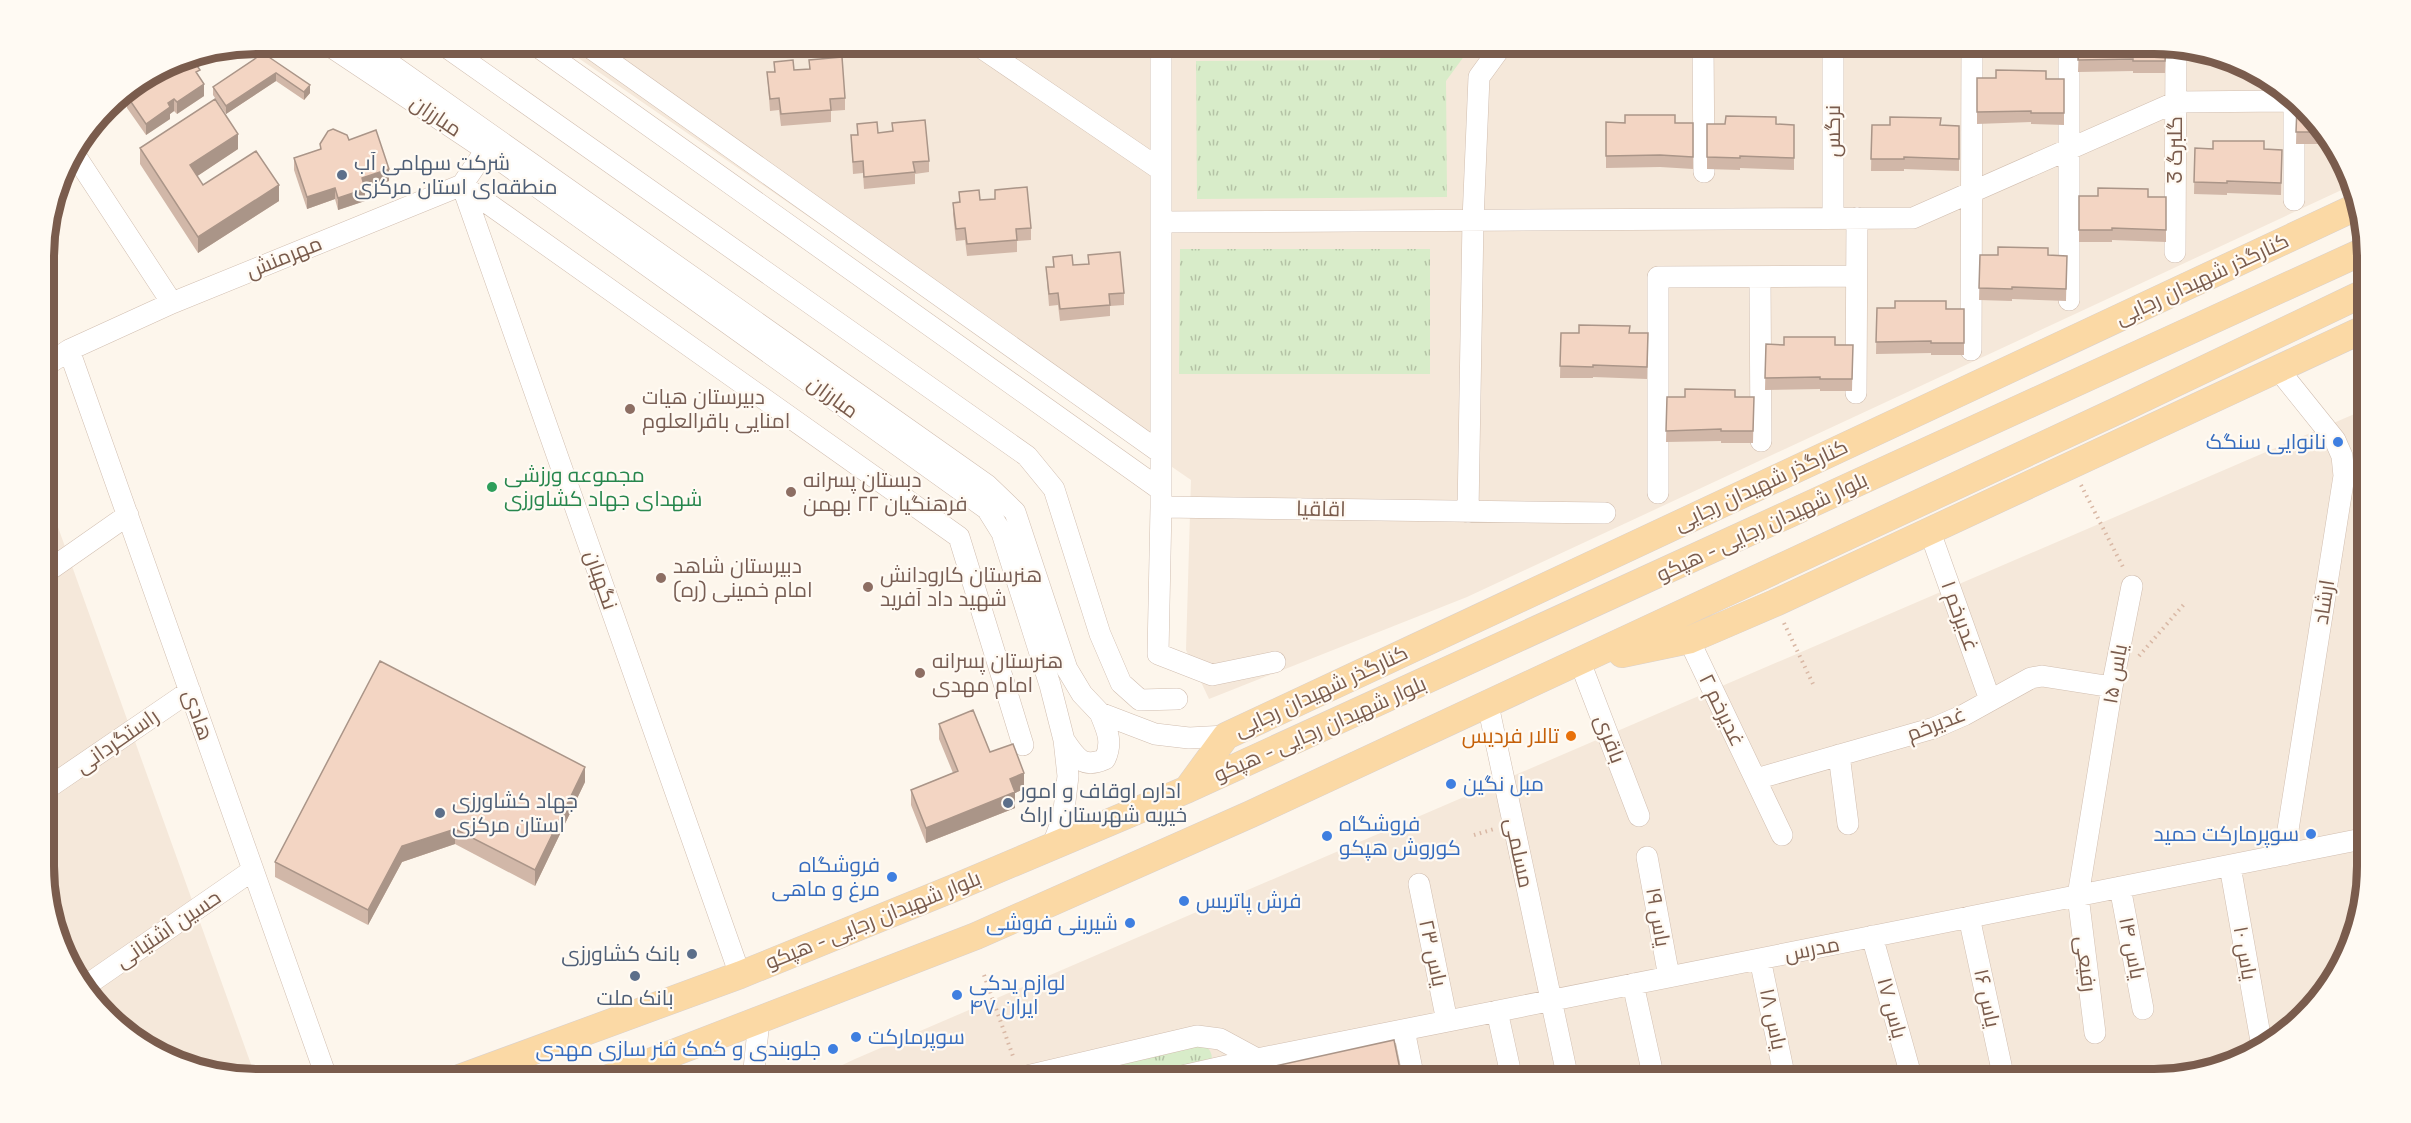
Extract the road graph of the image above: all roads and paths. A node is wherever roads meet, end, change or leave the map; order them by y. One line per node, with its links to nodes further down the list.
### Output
1 (342, 54): 18 (street, مبارزان)
2 (376, 54): 66 (street, مبارزان)
3 (456, 54): 63 (street)
4 (548, 54): 48 (street)
5 (599, 54): 45 (street)
6 (991, 54): 20 (street)
7 (1161, 54): 20 (street)
8 (1496, 54): 28 (street)
9 (1703, 54): 21 (street)
10 (1833, 54): 26 (street, نرگس)
11 (1972, 54): 23 (street)
12 (2069, 54): 17 (street)
13 (2176, 55): 15 (street, گلبرگ 3)
14 (2283, 100): 15 (street)
15 (2175, 102): 17 (street); 30 (street, گلبرگ 3)
16 (2294, 110): 24 (street)
17 (2069, 148): 23 (street); 35 (street)
18 (486, 150): 22 (street); 68 (street, مبارزان)
19 (79, 161): 36 (street)
20 (1161, 171): 29 (street)
21 (1704, 172)
22 (462, 185): 36 (street, مهرمنش); 69 (street); 89 (street, نگهبان)
23 (1971, 192): 27 (street); 39 (street)
24 (2294, 200)
25 (2351, 209): 67 (main road, کنارگذر شهیدان رجایی)
26 (1833, 218): 27 (street); 28 (street)
27 (1857, 218): 32 (street)
28 (1473, 220): 29 (street); 49 (street)
29 (1161, 222): 45 (street)
30 (2175, 252)
31 (2357, 254): 73 (main road, بلوار شهیدان رجایی - هپکو)
32 (1856, 276): 33 (street); 42 (street)
33 (1760, 277): 44 (street); 47 (street)
34 (2357, 296): 43 (main road)
35 (2069, 300)
36 (172, 303): 38 (street, مهرمنش)
37 (2357, 332): 41 (main road)
38 (69, 350): 40 (street, مهرمنش); 51 (street, هادی)
39 (1971, 350)
40 (54, 360)
41 (2278, 369): 46 (main road); 79 (street, ارشاد)
42 (1856, 393)
43 (2121, 409): 46 (main road); 59 (main road)
44 (1761, 441)
45 (1161, 453): 48 (street)
46 (2072, 465): 52 (main road); 54 (path)
47 (1658, 493)
48 (1166, 501): 49 (street, اقاقیا); 58 (street)
49 (1468, 512): 50 (street, اقاقیا)
50 (1605, 513)
51 (128, 515): 53 (street); 62 (street, هادی)
52 (1930, 532): 55 (main road); 64 (street, غدیرخم ۱)
53 (54, 567)
54 (2132, 586): 61 (street, یاس ۱۵)
55 (1775, 603): 57 (main road); 60 (path)
56 (2186, 603): 61 (path)
57 (1689, 640): 59 (main road); 71 (street, غدیرخم ۲)
58 (1275, 662)
59 (1580, 662): 65 (main road); 74 (street, باقری)
60 (1813, 684)
61 (2112, 687): 64 (street, غدیرخم); 85 (street, یاس ۱۵)
62 (190, 691): 72 (street, راستگردانی); 82 (street, هادی)
63 (1177, 699)
64 (1990, 700): 70 (street, غدیرخم)
65 (1488, 705): 94 (street, مسلمی); 97 (main road)
66 (1100, 713): 67 (street, مبارزان); 68 (street)
67 (1226, 736): 73 (main road, کنارگذر شهیدان رجایی)
68 (1064, 740): 78 (street, مبارزان)
69 (1023, 745)
70 (1839, 754): 71 (street, غدیرخم); 75 (street)
71 (1756, 779): 76 (street, غدیرخم ۲)
72 (54, 784)
73 (1188, 789): 78 (main road, بلوار شهیدان رجایی - هپکو)
74 (1639, 816)
75 (1848, 824)
76 (1782, 835)
77 (2357, 840): 79 (street, مدرس)
78 (1052, 847): 89 (main road, بلوار شهیدان رجایی - هپکو)
79 (2284, 855): 81 (street, مدرس)
80 (1647, 857): 91 (street, یاس ۱۹)
81 (2230, 866): 84 (street, مدرس); 101 (street, یاس ۱۰)
82 (253, 870): 92 (street, حسین آشتیانی); 102 (street, هادی)
83 (1419, 884): 98 (street, یاس ۲۳)
84 (2120, 887): 85 (street, مدرس); 95 (street, یاس ۱۴)
85 (2078, 896): 86 (street, مدرس); 100 (street, رفیعی)
86 (1969, 917): 87 (street, مدرس); 115 (street, یاس ۱۶)
87 (1872, 936): 88 (street, مدرس); 114 (street, یاس ۱۷)
88 (1760, 959): 91 (street, مدرس); 113 (street, یاس ۱۸)
89 (740, 975): 103 (main road, بلوار شهیدان رجایی - هپکو)
90 (984, 975): 106 (path)
91 (1669, 977): 93 (street, مدرس)
92 (91, 982)
93 (1633, 984): 94 (street, مدرس); 112 (street)
94 (1550, 1000): 96 (street, مدرس); 111 (street, مسلمی)
95 (2143, 1010)
96 (1497, 1011): 98 (street, مدرس); 110 (street)
97 (759, 1020): 104 (main road); 105 (street)
98 (1447, 1021): 99 (street, مدرس)
99 (1404, 1030): 108 (street, مدرس); 109 (street)
100 (2095, 1033)
101 (2261, 1039)
102 (323, 1069)
103 (484, 1069)
104 (632, 1069)
105 (754, 1069)
106 (1015, 1069)
107 (1056, 1069): 108 (street)
108 (1258, 1069)
109 (1412, 1069)
110 (1510, 1069)
111 (1566, 1069)
112 (1652, 1069)
113 (1783, 1069)
114 (1909, 1069)
115 (2002, 1069)

